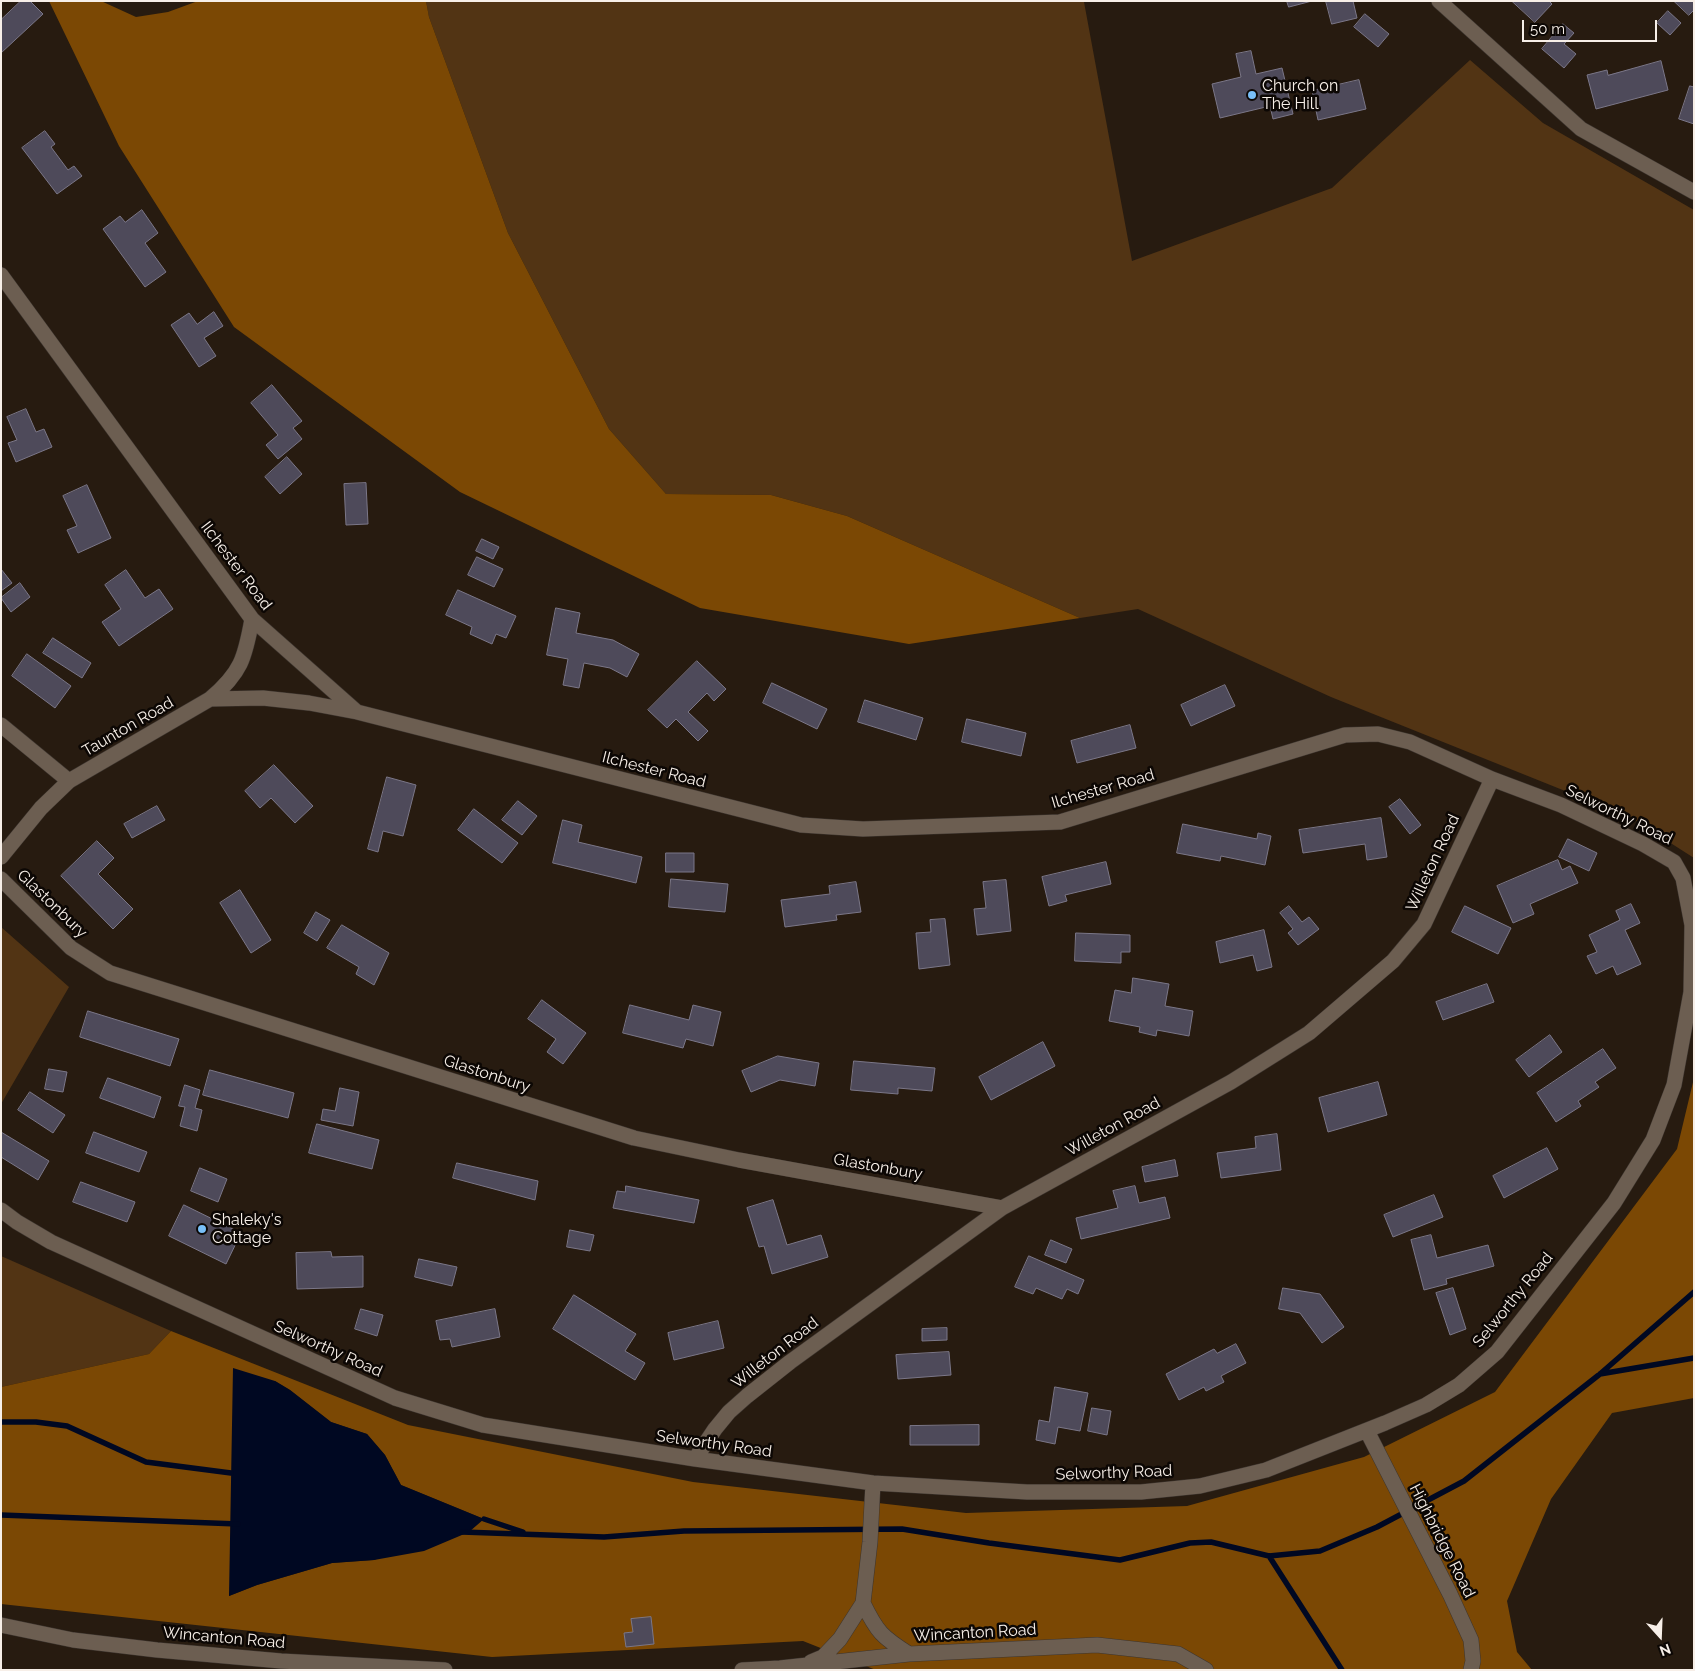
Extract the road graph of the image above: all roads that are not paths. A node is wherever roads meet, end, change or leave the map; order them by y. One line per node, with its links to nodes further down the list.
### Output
1 (1439, 1): 2 (street)
2 (1694, 192)
3 (1, 275): 4 (street, Ilchester Road)
4 (252, 618): 5 (street, Taunton Road); 6 (street, Ilchester Road)
5 (210, 700): 6 (street); 9 (street, Taunton Road)
6 (357, 712): 8 (street, Ilchester Road)
7 (1, 725): 9 (street)
8 (1492, 779): 12 (street, Willeton Road); 14 (street, Selworthy Road)
9 (69, 781): 10 (street, Taunton Road)
10 (1, 857)
11 (1, 879): 12 (street, Glastonbury)
12 (1002, 1208): 15 (street, Willeton Road)
13 (1, 1210): 15 (street, Selworthy Road)
14 (1366, 1431): 16 (street, Selworthy Road); 24 (street, Highbridge Road)
15 (695, 1459): 16 (street, Selworthy Road)
16 (873, 1483): 17 (street)
17 (864, 1603): 19 (street); 20 (street)
18 (1, 1625): 21 (street, Wincanton Road)
19 (909, 1654): 20 (street, Wincanton Road); 23 (street, Wincanton Road)
20 (801, 1666): 22 (street, Wincanton Road)
21 (445, 1670)
22 (742, 1670)
23 (1206, 1670)
24 (1470, 1670)

